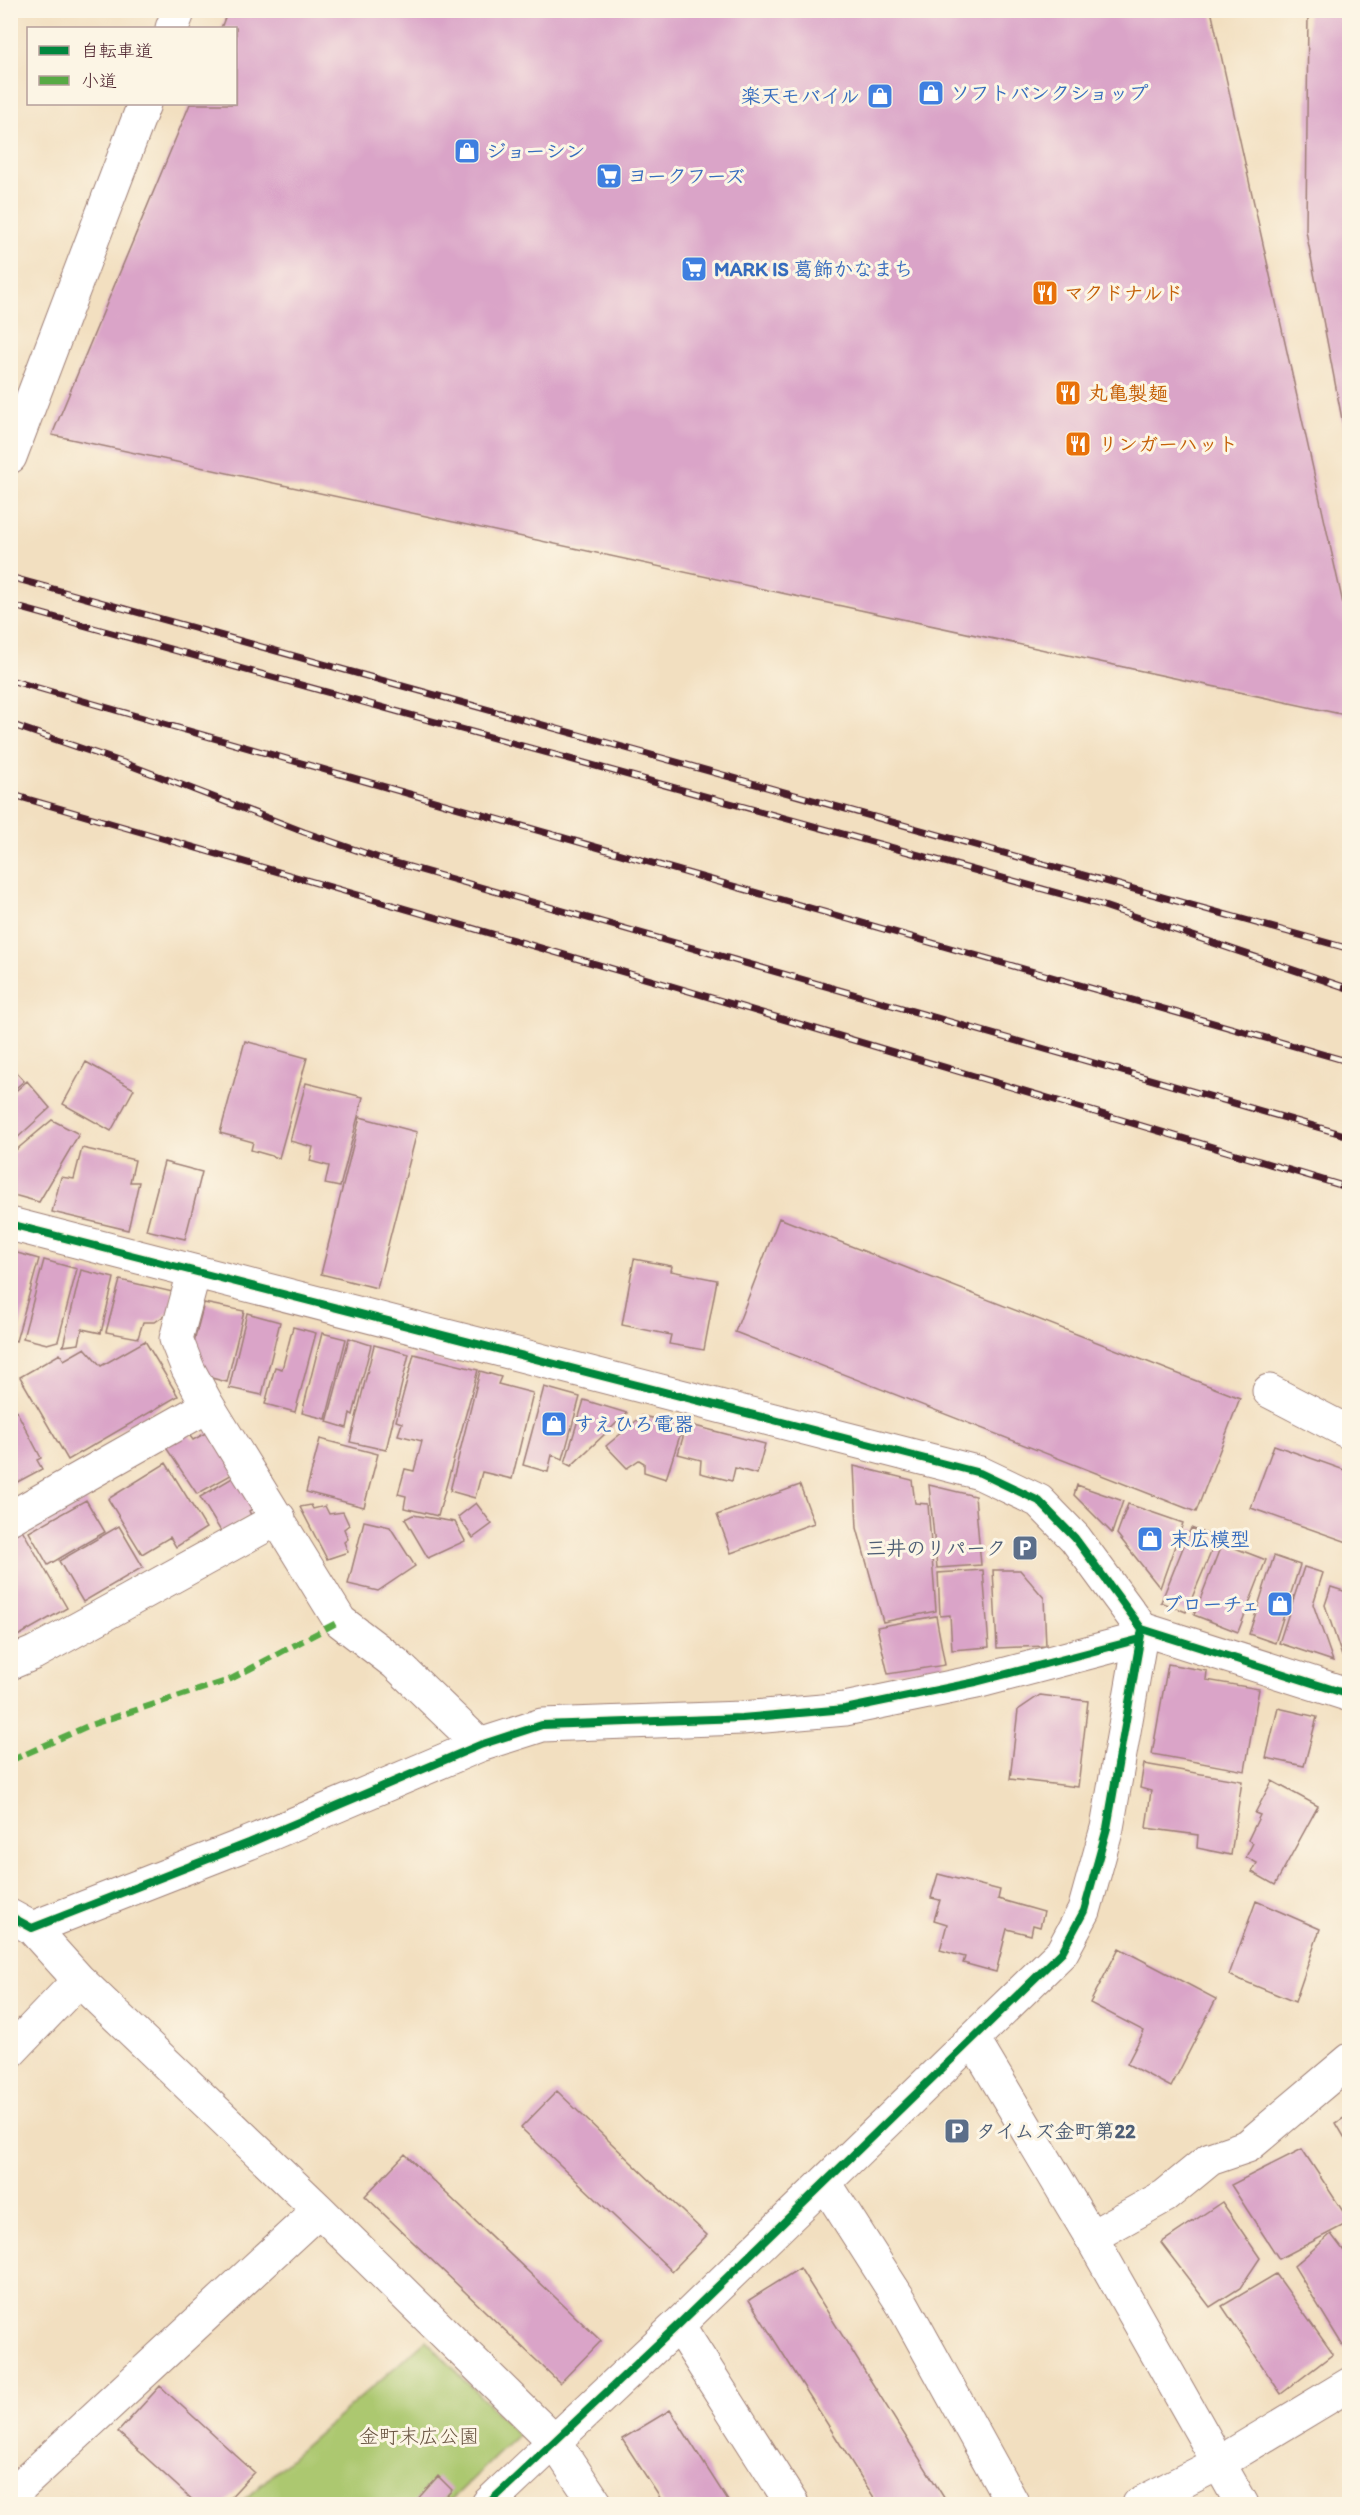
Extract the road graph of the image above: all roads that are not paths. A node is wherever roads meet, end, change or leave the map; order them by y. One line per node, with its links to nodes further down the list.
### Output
1 (179, 10): 2 (street)
2 (172, 27)
3 (144, 105): 4 (street)
4 (10, 457)
5 (10, 1224): 6 (street)
6 (194, 1272): 8 (street); 12 (street)
7 (1269, 1391): 9 (street)
8 (208, 1406): 10 (street); 11 (street)
9 (1350, 1433)
10 (10, 1518)
11 (279, 1518): 13 (street); 15 (street)
12 (1141, 1634): 14 (street); 15 (street); 18 (street)
13 (10, 1663)
14 (1350, 1695)
15 (480, 1745): 16 (street)
16 (21, 1922): 17 (street)
17 (79, 1980): 19 (street); 22 (street)
18 (973, 2039): 21 (street); 23 (street)
19 (10, 2052)
20 (1350, 2060): 23 (street)
21 (825, 2183): 24 (street); 32 (street)
22 (319, 2210): 26 (street); 28 (street)
23 (1091, 2237): 27 (street)
24 (678, 2325): 26 (street); 31 (street)
25 (1350, 2384): 27 (street)
26 (554, 2441): 29 (street); 30 (street)
27 (1219, 2463): 33 (street); 34 (street)
28 (10, 2496)
29 (488, 2505)
30 (596, 2505)
31 (792, 2505)
32 (1013, 2505)
33 (1139, 2505)
34 (1242, 2505)

